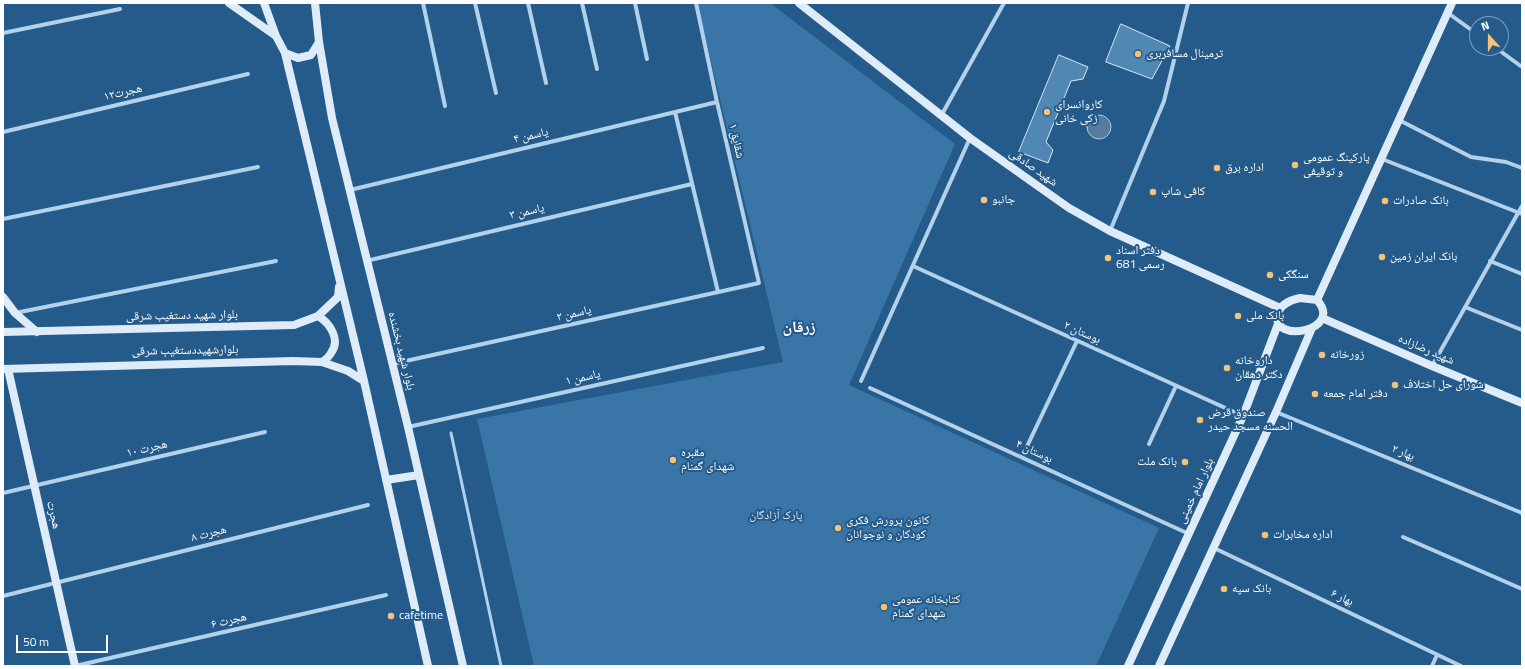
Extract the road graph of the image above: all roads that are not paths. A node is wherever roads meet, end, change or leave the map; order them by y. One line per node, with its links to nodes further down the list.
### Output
1 (229, 3): 18 (main road)
2 (264, 3): 18 (main road)
3 (423, 3): 29 (street)
4 (475, 3): 27 (street)
5 (528, 3): 26 (street)
6 (582, 3): 24 (street)
7 (635, 3): 22 (street)
8 (696, 3): 28 (street, شقایق ۱)
9 (799, 3): 31 (main road, شهید صادقی)
10 (1004, 3): 31 (street)
11 (1188, 3): 43 (street)
12 (1452, 3): 15 (main road)
13 (317, 5): 19 (main road, بلوار شهید بخشنده)
14 (120, 9): 17 (street)
15 (1448, 13): 16 (street); 32 (main road)
16 (1469, 28)
17 (3, 33)
18 (276, 36): 20 (main road)
19 (318, 42): 20 (main road); 39 (main road, بلوار شهید بخشنده)
20 (285, 53): 49 (main road)
21 (1507, 56): 23 (street)
22 (647, 59)
23 (1522, 67)
24 (597, 69)
25 (248, 74): 33 (street, هجرت۱۲)
26 (546, 83)
27 (496, 93)
28 (717, 102): 30 (street, یاسمن ۴); 50 (street, شقایق ۱)
29 (446, 106)
30 (675, 112): 38 (street); 39 (street, یاسمن ۴)
31 (942, 116): 34 (main road, شهید صادقی)
32 (1399, 120): 35 (main road); 37 (street)
33 (3, 132)
34 (970, 138): 43 (main road, شهید صادقی); 47 (street)
35 (1382, 159): 41 (street); 53 (main road)
36 (258, 167): 42 (street)
37 (1522, 168)
38 (692, 184): 45 (street, یاسمن ۳); 51 (street)
39 (350, 190): 45 (main road, بلوار شهید بخشنده)
40 (1522, 206): 41 (street)
41 (1520, 213): 46 (street)
42 (3, 219)
43 (1110, 231): 55 (main road, شهید صادقی)
44 (276, 261): 56 (street)
45 (366, 261): 67 (main road, بلوار شهید بخشنده)
46 (1490, 261): 48 (street); 54 (street)
47 (913, 266): 64 (street, بوستان ۲); 71 (street)
48 (1522, 274)
49 (339, 282): 57 (main road, بلوار شهید دستغیب شرقی); 70 (main road)
50 (759, 283): 51 (street, یاسمن ۲)
51 (718, 292): 67 (street, یاسمن ۲)
52 (3, 297): 56 (main road)
53 (1317, 300): 55 (main road); 58 (main road)
54 (1465, 307): 61 (street); 68 (street)
55 (1280, 308): 59 (main road)
56 (15, 313): 63 (main road)
57 (318, 316): 63 (main road, بلوار شهید دستغیب شرقی); 66 (main road)
58 (1322, 318): 60 (main road); 68 (main road, شهید رضازاده)
59 (1278, 324): 60 (main road); 76 (main road, بلوار امام خمینی)
60 (1312, 328): 75 (main road)
61 (1522, 330)
62 (3, 332): 63 (main road, بلوار شهید دستغیب شرقی)
63 (37, 332)
64 (1076, 341): 72 (street, بوستان ۲); 81 (street)
65 (763, 348): 77 (street, یاسمن ۱)
66 (322, 362): 69 (main road, بلوارشهیددستغیب شرقی); 70 (main road, بلوارشهیددستغیب شرقی)
67 (392, 364): 77 (main road, بلوار شهید بخشنده)
68 (1432, 366): 74 (main road, شهید رضازاده)
69 (5, 369): 84 (main road, هجرت)
70 (364, 380): 83 (main road)
71 (861, 380)
72 (1176, 386): 76 (street, بوستان ۲); 80 (street)
73 (870, 388): 81 (street, بوستان ۴)
74 (1522, 403)
75 (1276, 412): 87 (street, بهار ۲); 90 (main road)
76 (1243, 416): 88 (main road, بلوار امام خمینی)
77 (408, 427): 82 (main road, بلوار شهید بخشنده)
78 (265, 432): 84 (street, هجرت ۱۰)
79 (451, 433): 99 (lane)
80 (1148, 444)
81 (1022, 457): 88 (street, بوستان ۴)
82 (419, 475): 83 (main road); 98 (main road, بلوار شهید بخشنده)
83 (386, 480): 97 (main road)
84 (34, 486): 85 (street, هجرت ۱۰); 91 (main road, هجرت)
85 (3, 493)
86 (368, 505): 91 (street, هجرت ۸)
87 (1522, 512)
88 (1189, 534): 100 (main road, بلوار امام خمینی)
89 (1403, 537): 92 (street)
90 (1214, 548): 95 (street, بهار ۶); 101 (main road)
91 (56, 583): 94 (street, هجرت ۸); 96 (main road, هجرت)
92 (1522, 589)
93 (386, 595): 96 (street, هجرت ۶)
94 (3, 596)
95 (1437, 655): 102 (street); 103 (street, بهار ۶)
96 (75, 666)
97 (428, 666)
98 (463, 666)
99 (501, 666)
100 (1128, 666)
101 (1159, 666)
102 (1432, 666)
103 (1461, 666)

